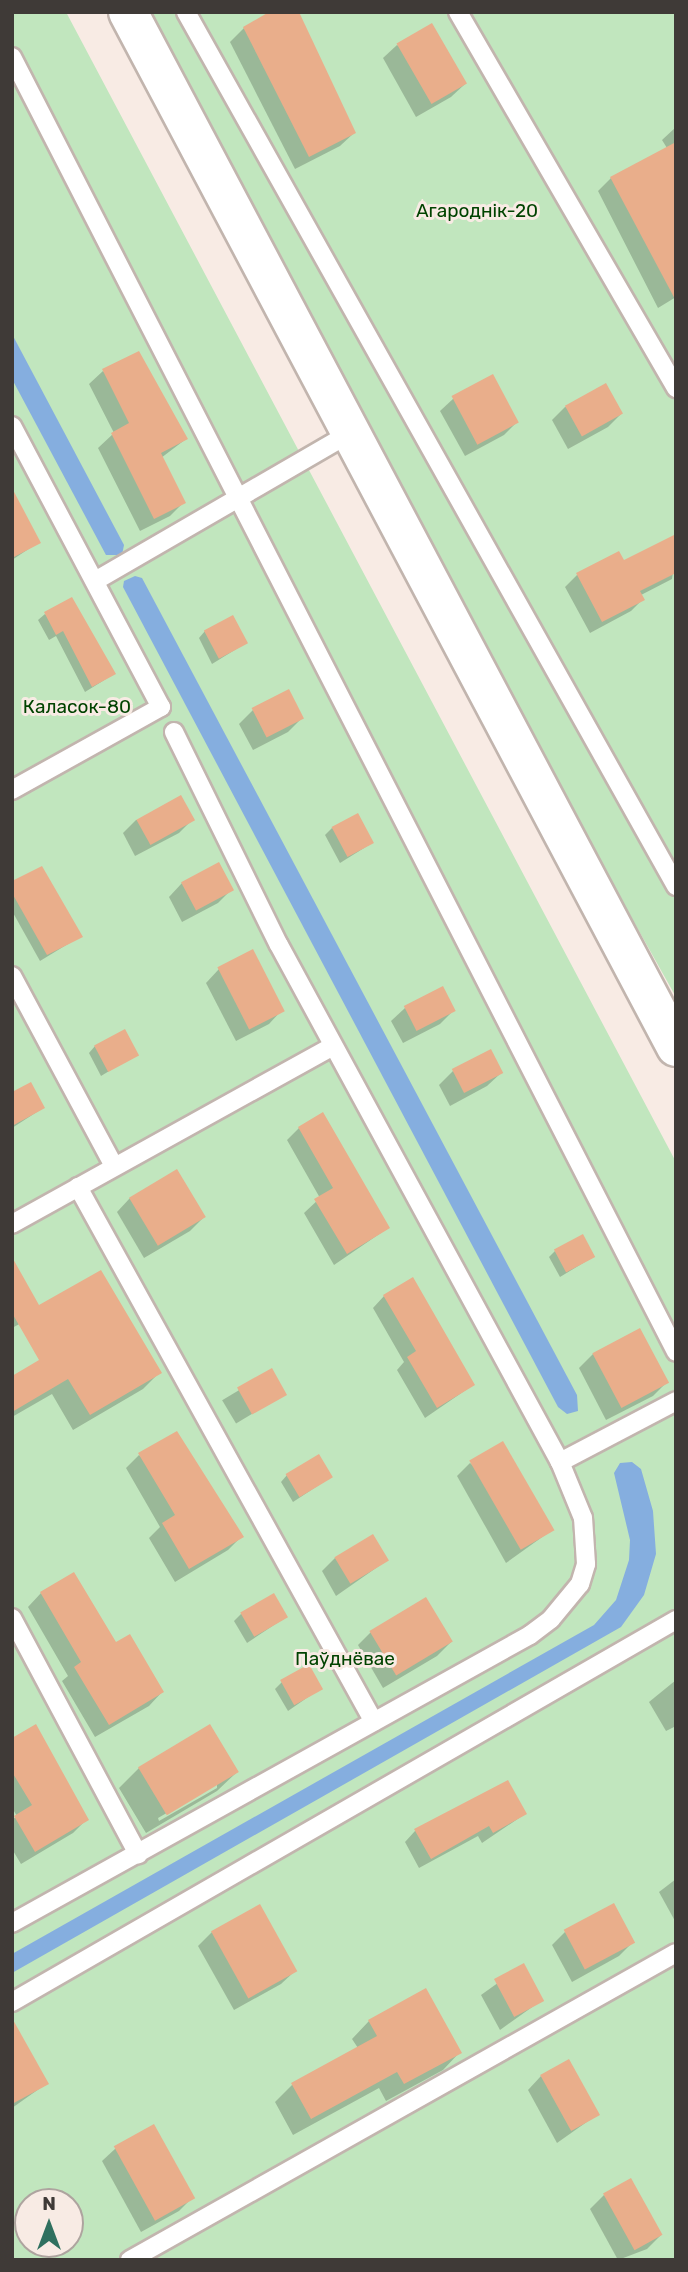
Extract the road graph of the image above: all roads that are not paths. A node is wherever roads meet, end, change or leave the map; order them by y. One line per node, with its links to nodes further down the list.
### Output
1 (128, 12): 7 (street)
2 (186, 12): 12 (lane)
3 (458, 12): 5 (lane)
4 (12, 57): 8 (lane)
5 (676, 388)
6 (12, 426): 9 (lane)
7 (350, 433): 8 (lane); 15 (street)
8 (239, 499): 9 (lane); 19 (lane)
9 (95, 581): 11 (lane)
10 (174, 732): 14 (lane)
11 (12, 790)
12 (676, 886)
13 (12, 976): 16 (lane)
14 (333, 1046): 16 (lane); 21 (lane)
15 (676, 1047)
16 (114, 1166): 17 (lane)
17 (78, 1187): 18 (lane); 24 (lane)
18 (12, 1224)
19 (676, 1352)
20 (676, 1401): 21 (lane)
21 (560, 1462): 24 (lane)
22 (12, 1618): 25 (lane)
23 (676, 1620): 28 (lane)
24 (374, 1722): 25 (lane)
25 (138, 1854): 26 (lane)
26 (12, 1923)
27 (676, 1953): 29 (lane)
28 (12, 2002)
29 (130, 2260)

